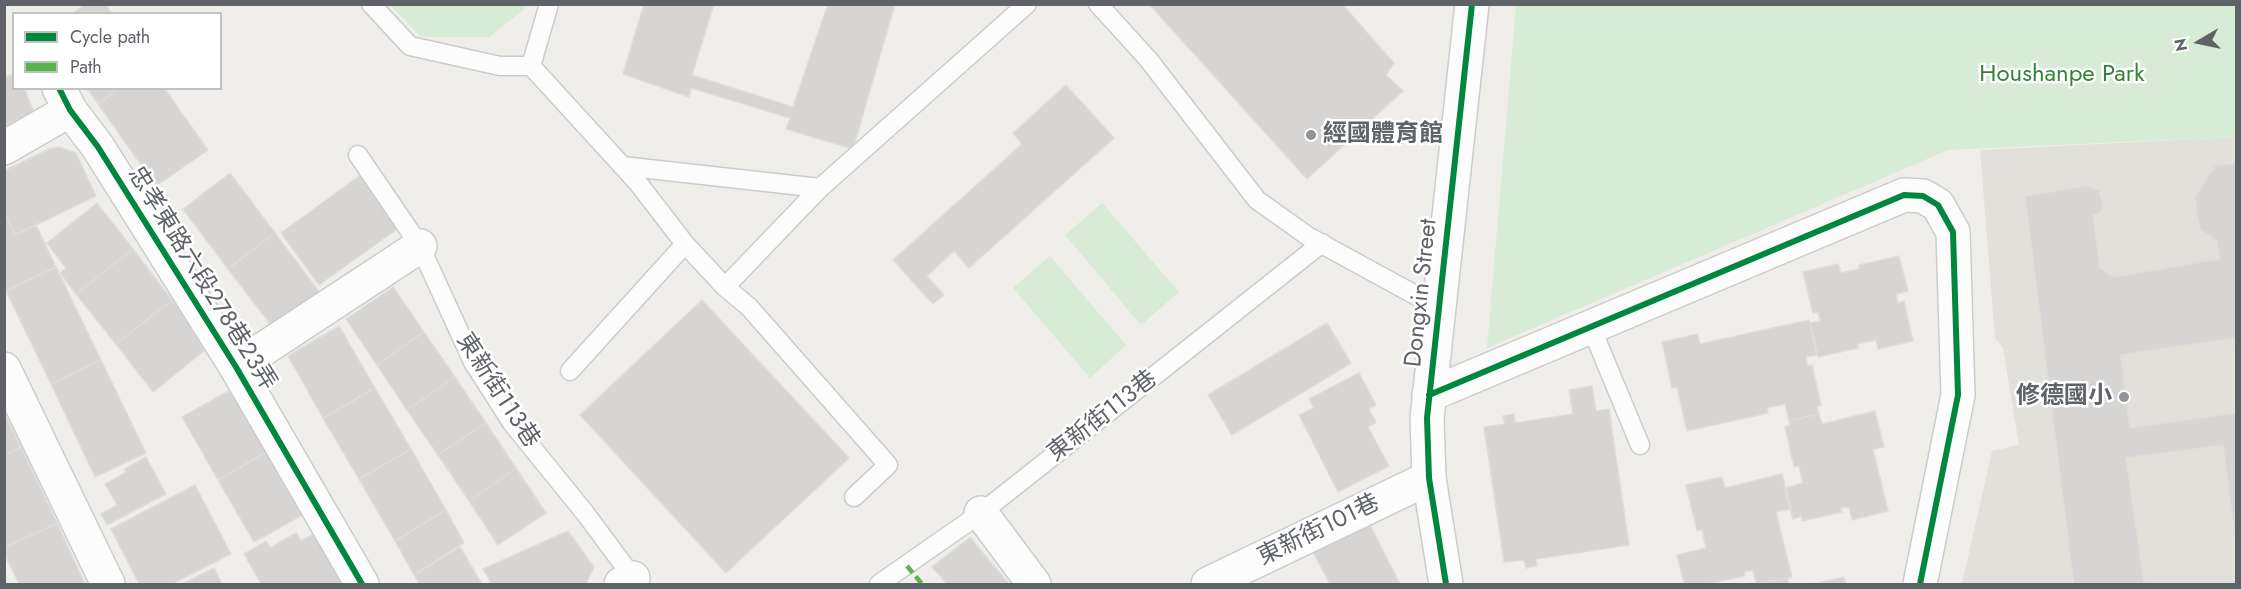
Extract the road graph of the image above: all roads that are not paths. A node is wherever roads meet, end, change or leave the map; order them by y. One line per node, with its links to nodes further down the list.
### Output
1 (371, 4): 6 (lane)
2 (549, 4): 6 (lane)
3 (1027, 4): 11 (lane)
4 (1098, 4): 12 (lane)
5 (1472, 4): 16 (street, Dongxin Street)
6 (531, 66): 10 (lane)
7 (64, 99): 8 (street); 18 (street, 忠孝東路六段278巷23弄)
8 (4, 148)
9 (358, 155): 14 (lane, 東新街113巷)
10 (622, 166): 11 (lane); 13 (lane)
11 (820, 188): 15 (lane)
12 (1322, 243): 16 (lane); 25 (lane, 東新街113巷)
13 (685, 244): 15 (lane); 20 (lane)
14 (420, 246): 18 (street); 26 (lane, 東新街113巷)
15 (725, 287): 24 (lane)
16 (1439, 308): 21 (street, Dongxin Street)
17 (1591, 327): 21 (street); 22 (lane); 33 (street)
18 (236, 367): 28 (street, 忠孝東路六段278巷23弄)
19 (4, 369): 27 (street)
20 (570, 371)
21 (1429, 395): 23 (street, Dongxin Street)
22 (1640, 445)
23 (1430, 478): 31 (street, 東新街101巷); 32 (street, Dongxin Street)
24 (854, 497)
25 (981, 513): 29 (lane, 東新街113巷); 30 (street)
26 (631, 582)
27 (108, 585)
28 (362, 585)
29 (879, 585)
30 (1034, 585)
31 (1208, 585)
32 (1446, 585)
33 (1920, 585)

